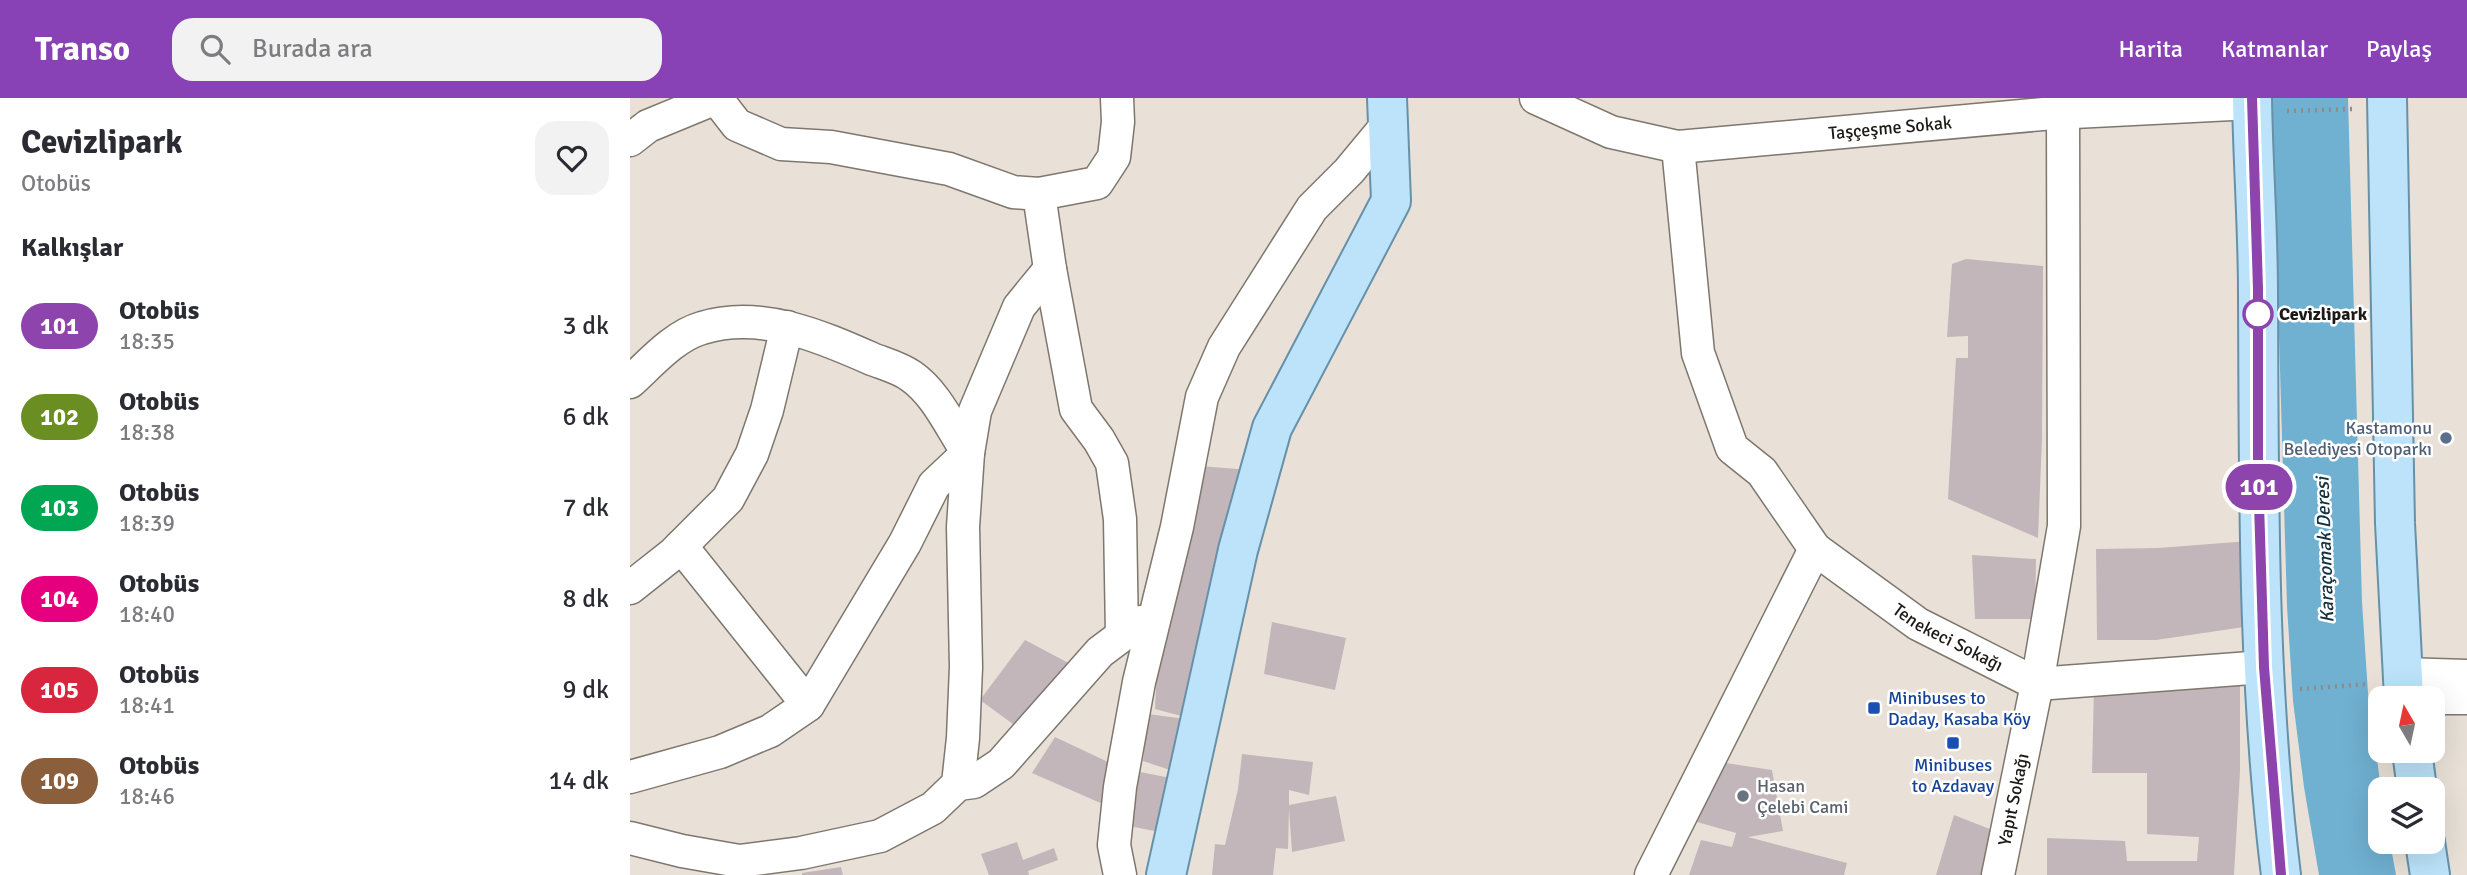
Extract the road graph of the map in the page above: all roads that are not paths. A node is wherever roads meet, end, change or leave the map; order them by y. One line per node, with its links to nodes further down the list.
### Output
1 (716, 98): 8 (street); 10 (street)
2 (1116, 98): 10 (street)
3 (1536, 98): 9 (street, Taşçeşme Sokak)
4 (2375, 103): 23 (main road)
5 (2261, 104): 7 (street, Taşçeşme Sokak); 21 (main road)
6 (1387, 111): 18 (street); 33 (main road)
7 (2063, 112): 9 (street, Taşçeşme Sokak); 22 (street, Yapıt Sokağı)
8 (630, 140)
9 (1678, 147): 16 (street, Tenekeci Sokağı)
10 (1039, 194): 11 (street)
11 (1050, 270): 14 (street); 19 (street)
12 (786, 327): 13 (street); 14 (street); 15 (street)
13 (630, 382)
14 (968, 453): 27 (street); 29 (street)
15 (681, 546): 17 (street); 27 (street)
16 (1815, 550): 22 (street, Tenekeci Sokağı); 34 (street)
17 (630, 588)
18 (1155, 611): 19 (street); 32 (street)
19 (1122, 635): 29 (street)
20 (2467, 676): 24 (street)
21 (2278, 678): 22 (street); 36 (main road)
22 (2037, 684): 35 (street, Yapıt Sokağı)
23 (2397, 686)
24 (2409, 686)
25 (2445, 695): 26 (street)
26 (2467, 698)
27 (808, 705): 28 (street)
28 (630, 776)
29 (958, 784): 30 (street)
30 (630, 838)
31 (2427, 854): 37 (main road)
32 (1120, 875)
33 (1166, 875)
34 (1651, 875)
35 (1998, 875)
36 (2281, 875)
37 (2430, 875)

